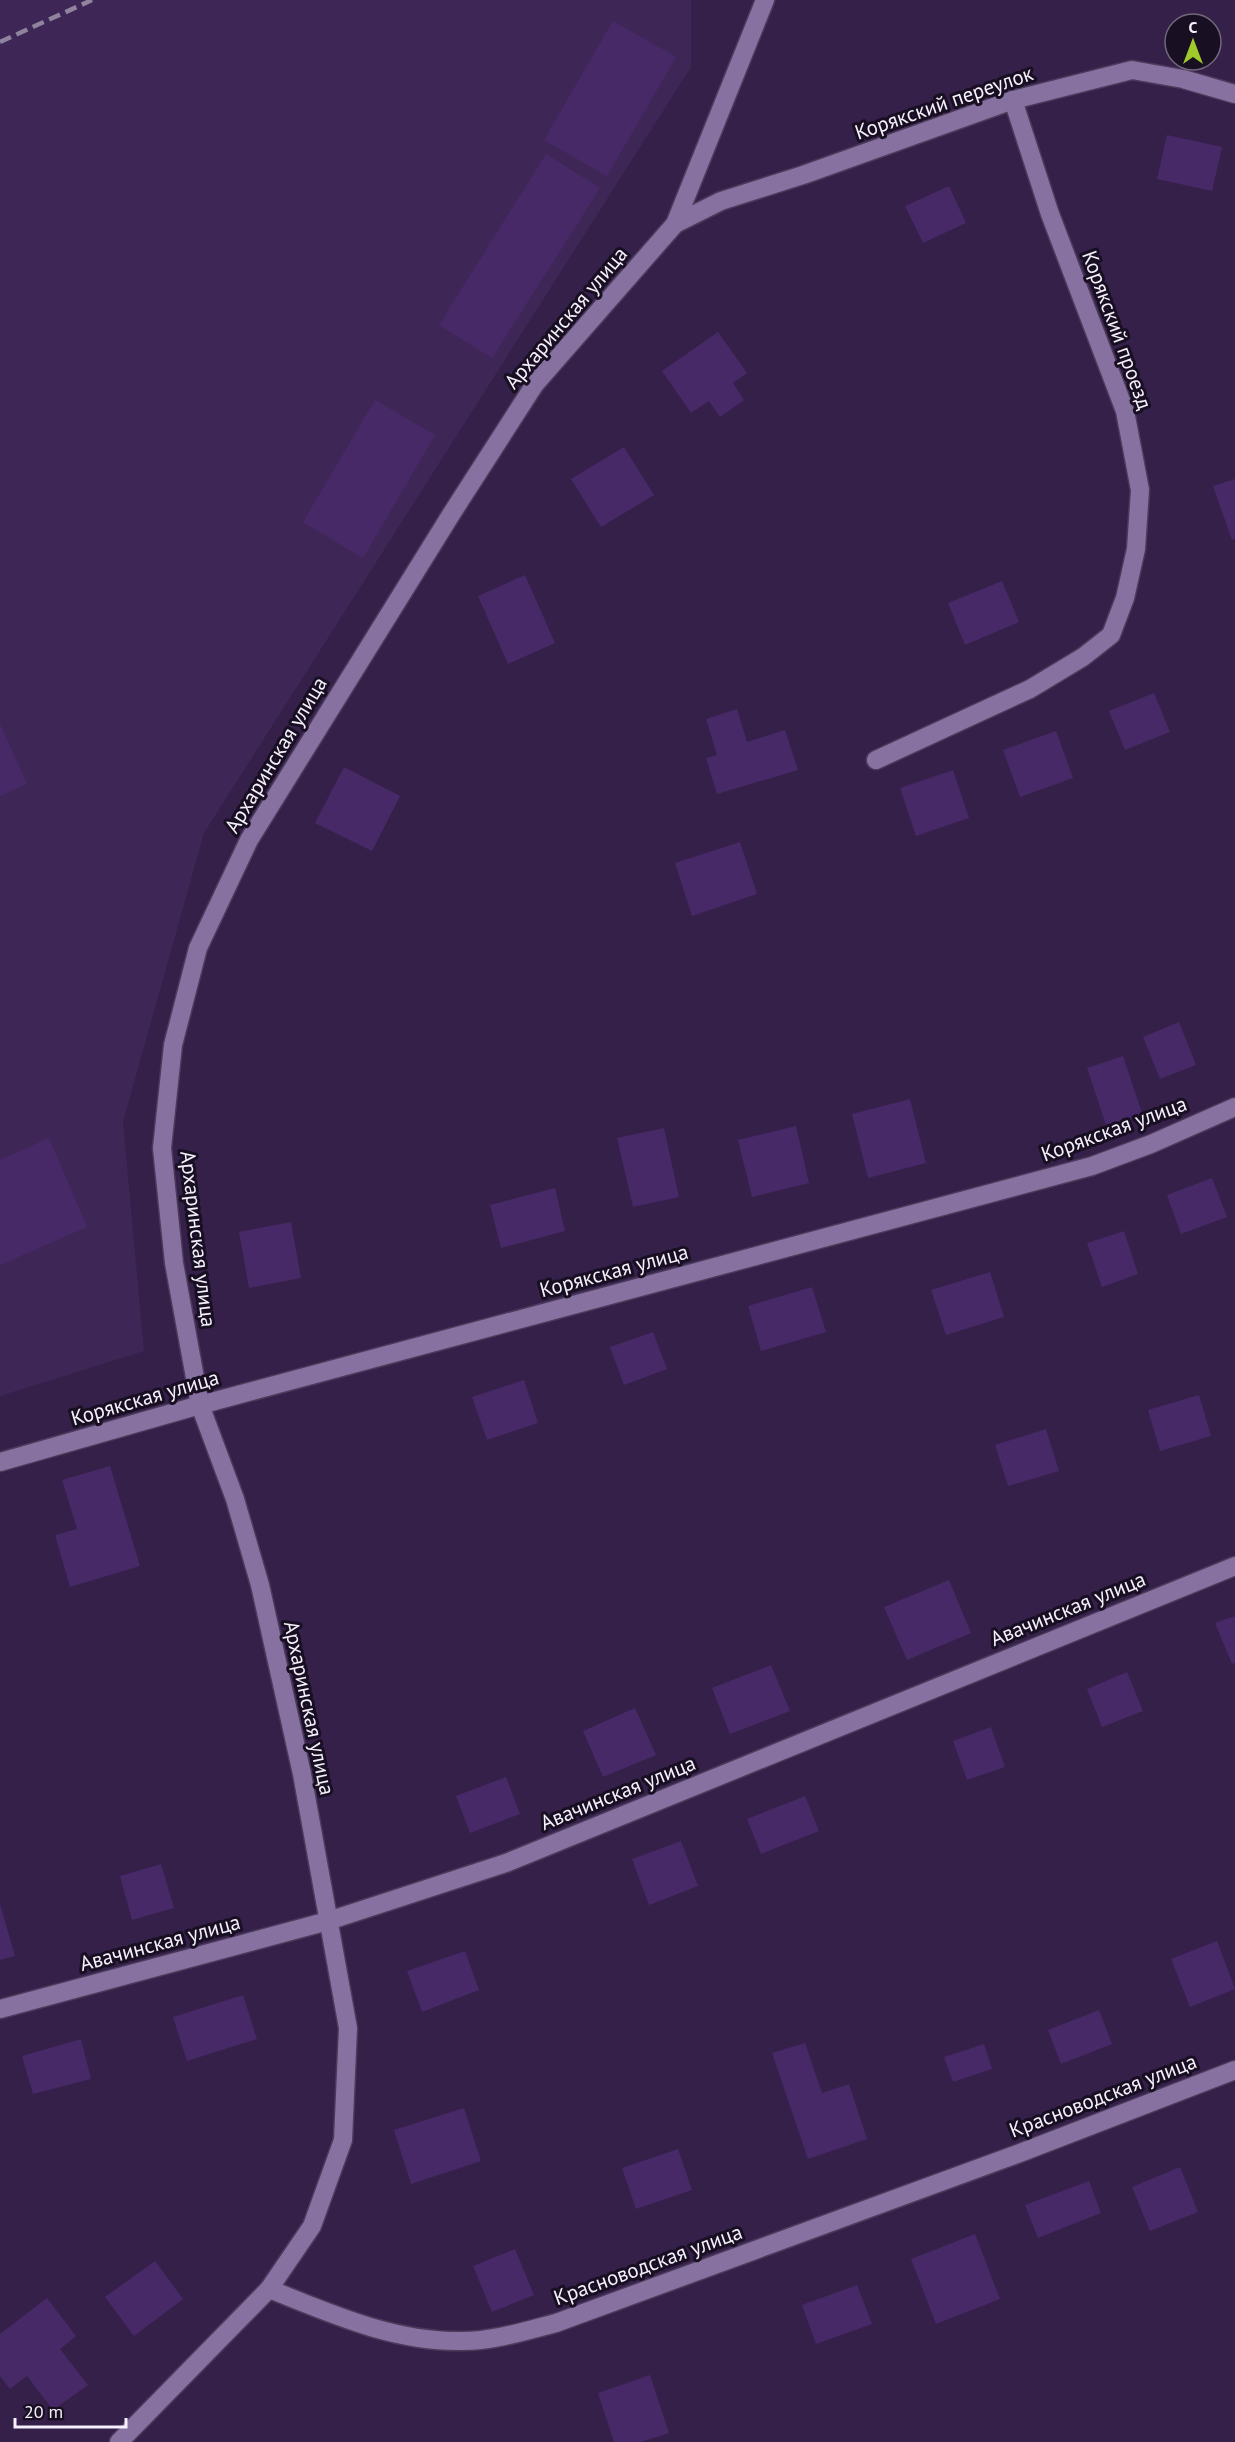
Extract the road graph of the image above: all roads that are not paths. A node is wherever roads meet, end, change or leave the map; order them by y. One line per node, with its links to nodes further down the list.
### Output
1 (765, 0): 4 (street, Архаринская улица)
2 (1235, 94): 3 (street, Корякский переулок)
3 (1013, 100): 4 (street, Корякский переулок); 5 (street, Корякский проезд)
4 (675, 224): 7 (street, Архаринская улица)
5 (876, 760)
6 (1235, 1107): 7 (street, Корякская улица)
7 (200, 1405): 8 (street, Корякская улица); 10 (street, Архаринская улица)
8 (0, 1462)
9 (1235, 1566): 10 (street, Авачинская улица)
10 (328, 1922): 11 (street, Авачинская улица); 13 (street, Архаринская улица)
11 (0, 2009)
12 (1235, 2070): 13 (street, Красноводская улица)
13 (270, 2289): 14 (street)
14 (119, 2442)

